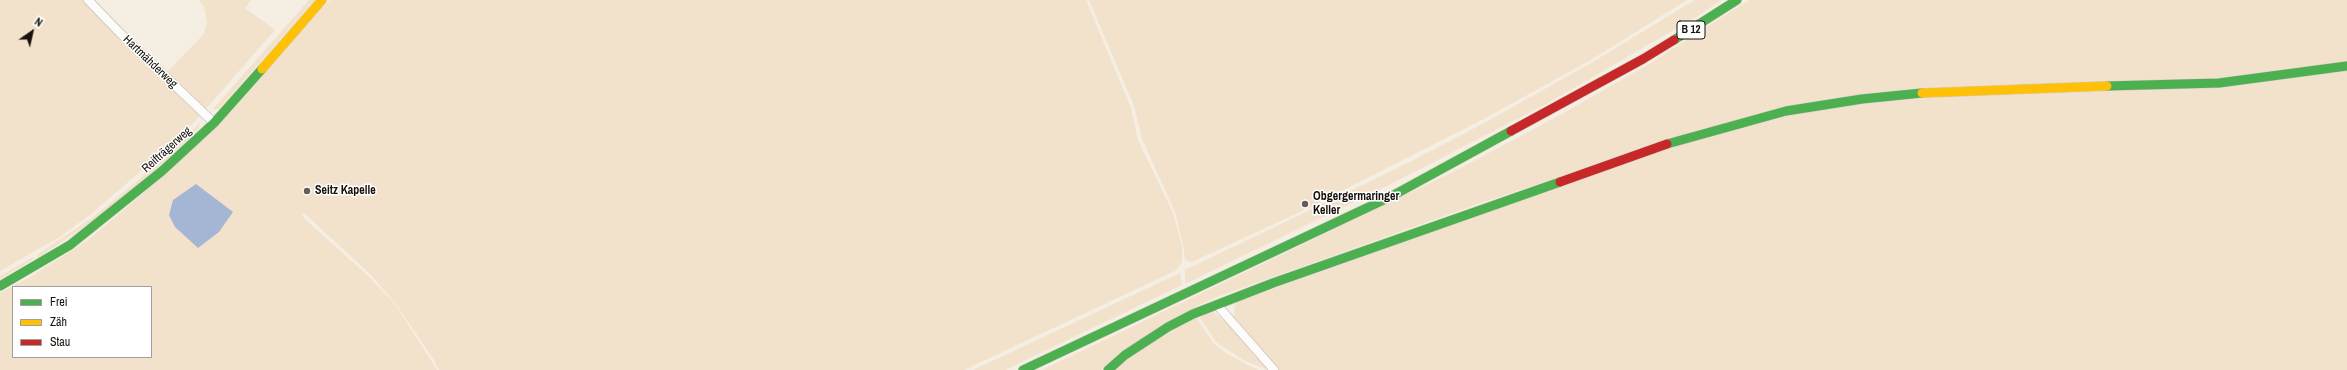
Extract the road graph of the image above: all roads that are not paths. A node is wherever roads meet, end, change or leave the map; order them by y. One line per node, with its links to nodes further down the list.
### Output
1 (88, 0): 5 (street, Hartmähderweg)
2 (322, 0): 5 (main road, Reifträgerweg)
3 (1737, 0): 8 (main road, B 12)
4 (2347, 66): 7 (main road)
5 (214, 123): 6 (main road, Reifträgerweg)
6 (0, 286)
7 (1217, 305): 9 (main road); 10 (street)
8 (1023, 370)
9 (1108, 370)
10 (1274, 370)

